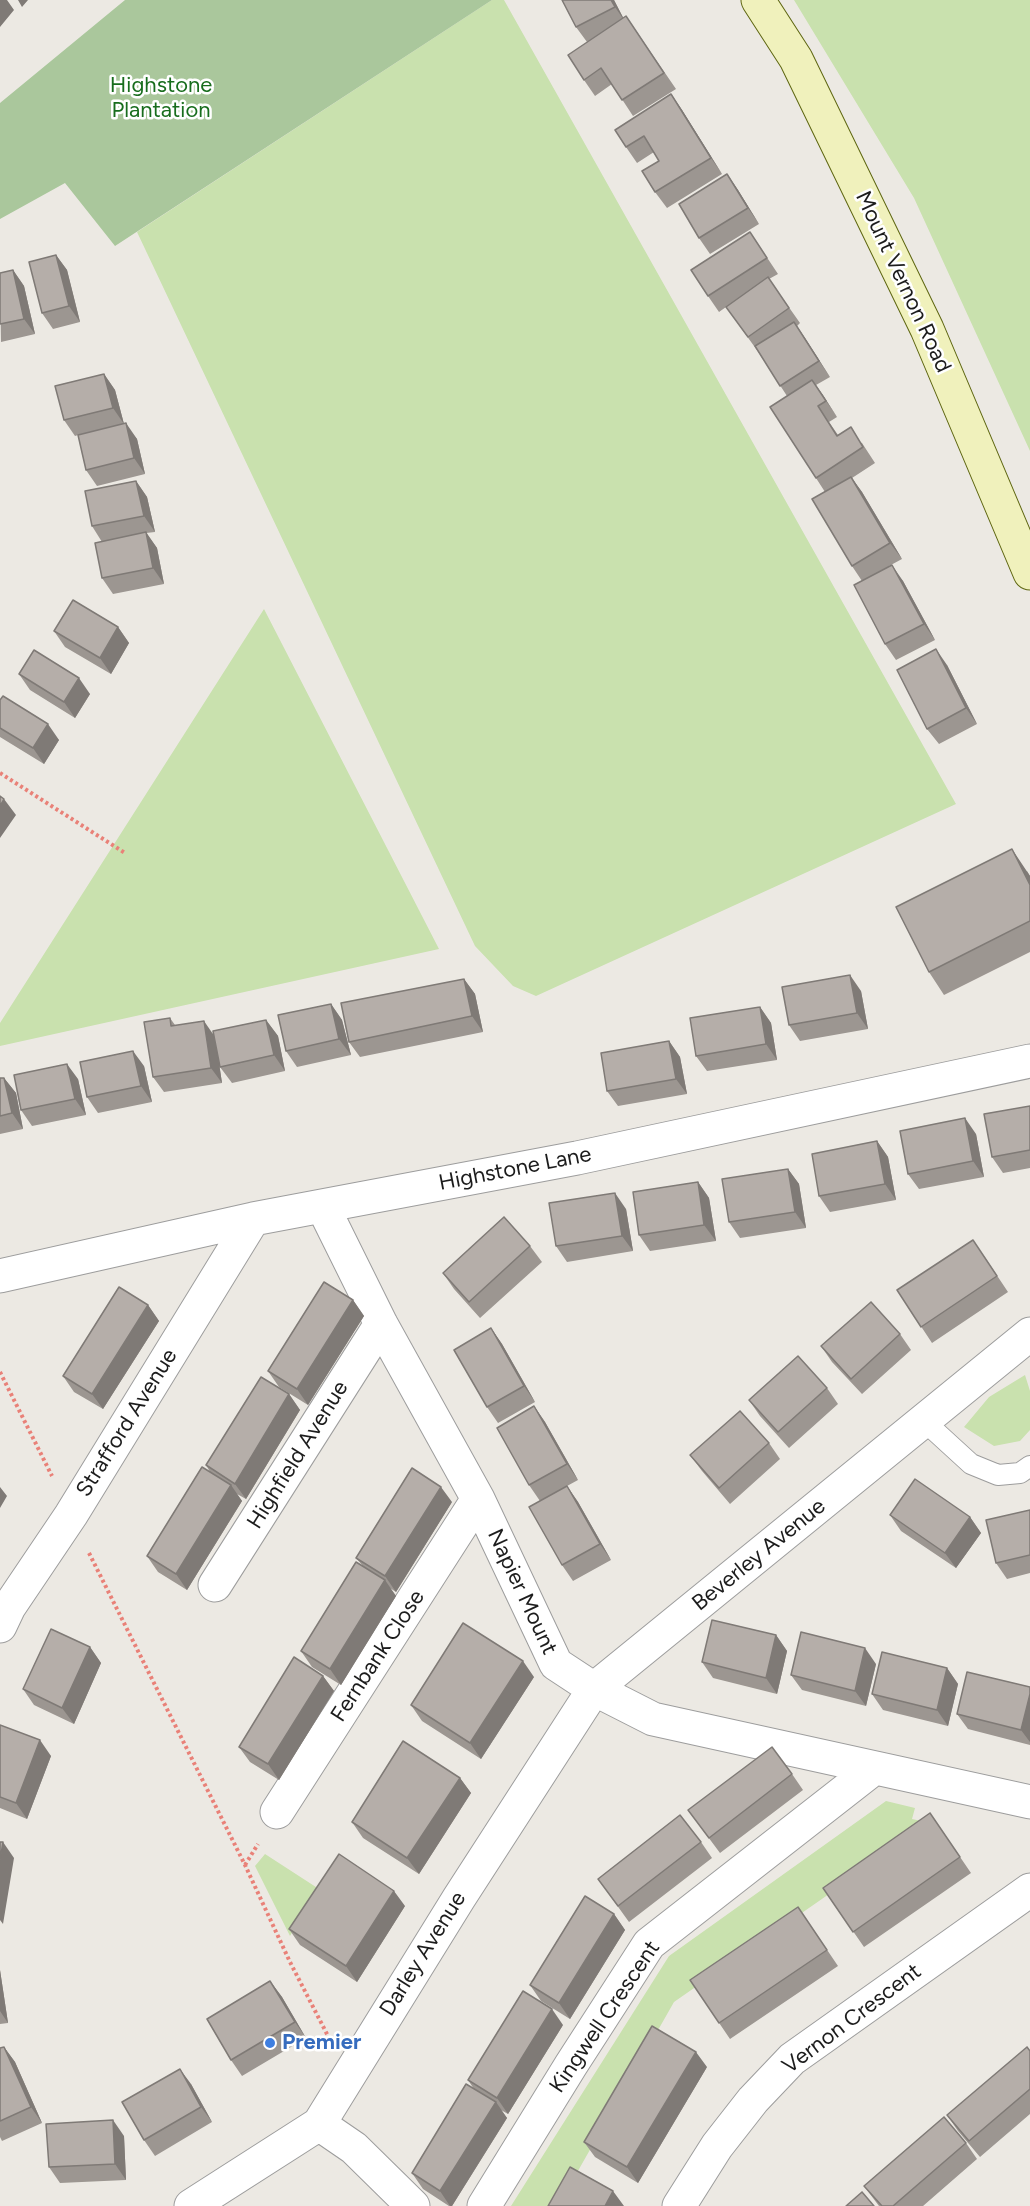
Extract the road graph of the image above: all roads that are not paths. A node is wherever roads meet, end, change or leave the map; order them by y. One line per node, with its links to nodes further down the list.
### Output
1 (758, 0): 2 (street, Mount Vernon Road)
2 (1030, 573)
3 (1030, 1061): 4 (street, Highstone Lane)
4 (323, 1207): 5 (street, Highstone Lane); 7 (street, Napier Mount)
5 (253, 1219): 6 (street, Highstone Lane); 13 (street, Strafford Avenue)
6 (0, 1276)
7 (381, 1324): 11 (street, Napier Mount); 12 (street, Highfield Avenue)
8 (1030, 1335): 9 (street, Beverley Avenue)
9 (924, 1421): 10 (lane); 14 (street, Beverley Avenue)
10 (1030, 1466)
11 (478, 1498): 14 (street, Napier Mount); 17 (street, Fernbank Close)
12 (215, 1585)
13 (0, 1626)
14 (594, 1689): 15 (street, Napier Mount); 19 (street, Darley Avenue)
15 (873, 1769): 16 (street, Napier Mount); 22 (street, Kingwell Crescent)
16 (1030, 1802)
17 (278, 1812)
18 (1030, 1890): 23 (street, Vernon Crescent)
19 (319, 2124): 20 (street, Darley Avenue); 21 (street)
20 (190, 2206)
21 (413, 2206)
22 (484, 2206)
23 (679, 2206)

